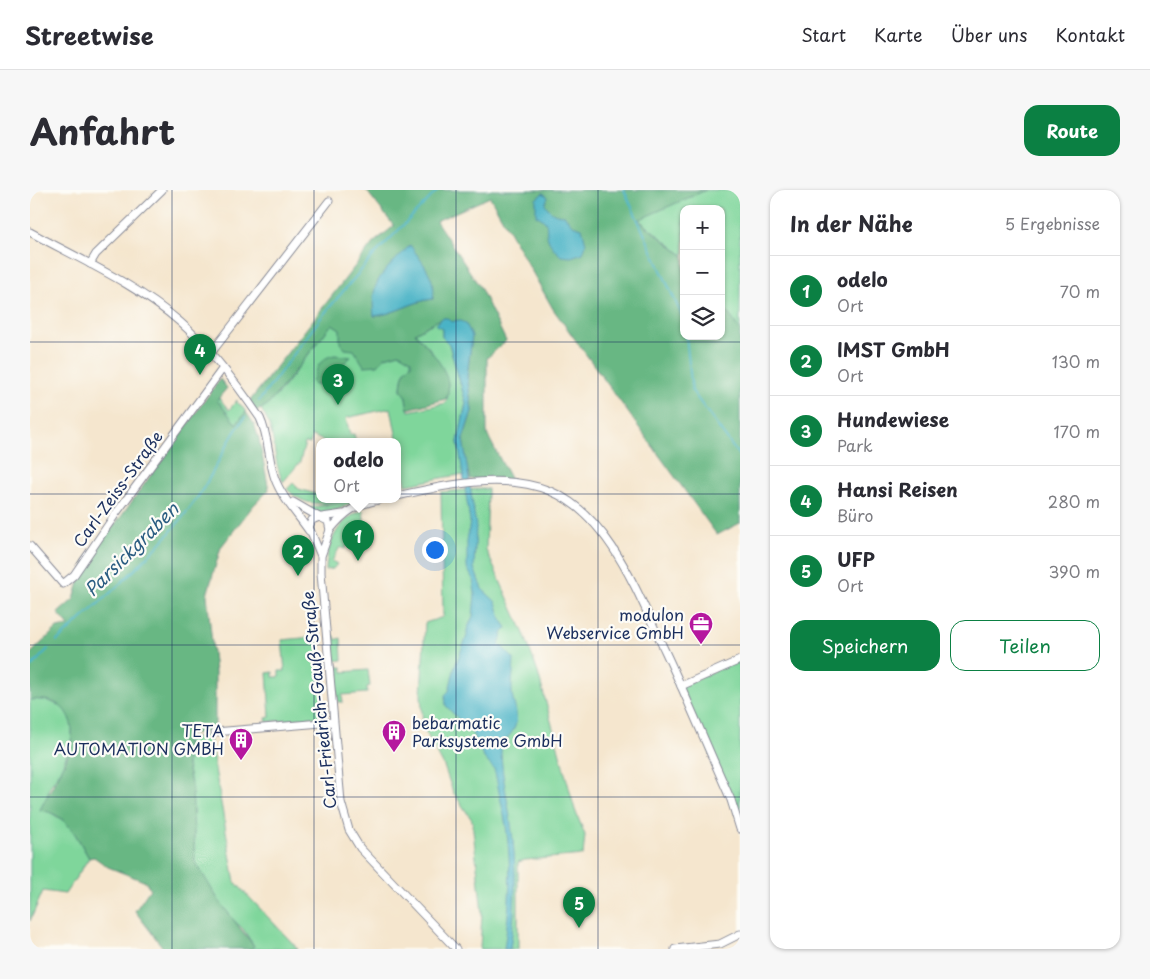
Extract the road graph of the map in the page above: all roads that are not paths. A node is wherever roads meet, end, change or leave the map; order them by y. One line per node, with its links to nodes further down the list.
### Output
1 (162, 190): 4 (street)
2 (329, 201): 5 (street)
3 (30, 232): 4 (street, Carl-Friedrich-Gauß-Straße)
4 (90, 264): 5 (street, Carl-Friedrich-Gauß-Straße)
5 (211, 353): 6 (street, Carl-Friedrich-Gauß-Straße)
6 (223, 368): 7 (street, Carl-Friedrich-Gauß-Straße); 14 (street, Carl-Zeiss-Straße)
7 (283, 493): 11 (street, Carl-Friedrich-Gauß-Straße); 12 (street, Carl-Friedrich-Gauß-Straße)
8 (401, 495): 17 (street)
9 (362, 503): 10 (street, Carl-Friedrich-Gauß-Straße)
10 (343, 514): 11 (street, Carl-Friedrich-Gauß-Straße); 13 (street, Carl-Friedrich-Gauß-Straße)
11 (321, 517): 12 (street); 13 (street)
12 (310, 533): 13 (street); 15 (street, Carl-Friedrich-Gauß-Straße)
13 (328, 533): 15 (street, Carl-Friedrich-Gauß-Straße)
14 (30, 546)
15 (321, 556): 18 (street, Carl-Friedrich-Gauß-Straße)
16 (740, 660): 17 (street)
17 (681, 686): 20 (street)
18 (333, 722): 19 (street); 22 (street, Carl-Friedrich-Gauß-Straße)
19 (215, 732)
20 (740, 829)
21 (740, 934): 23 (street)
22 (456, 949)
23 (675, 949)

